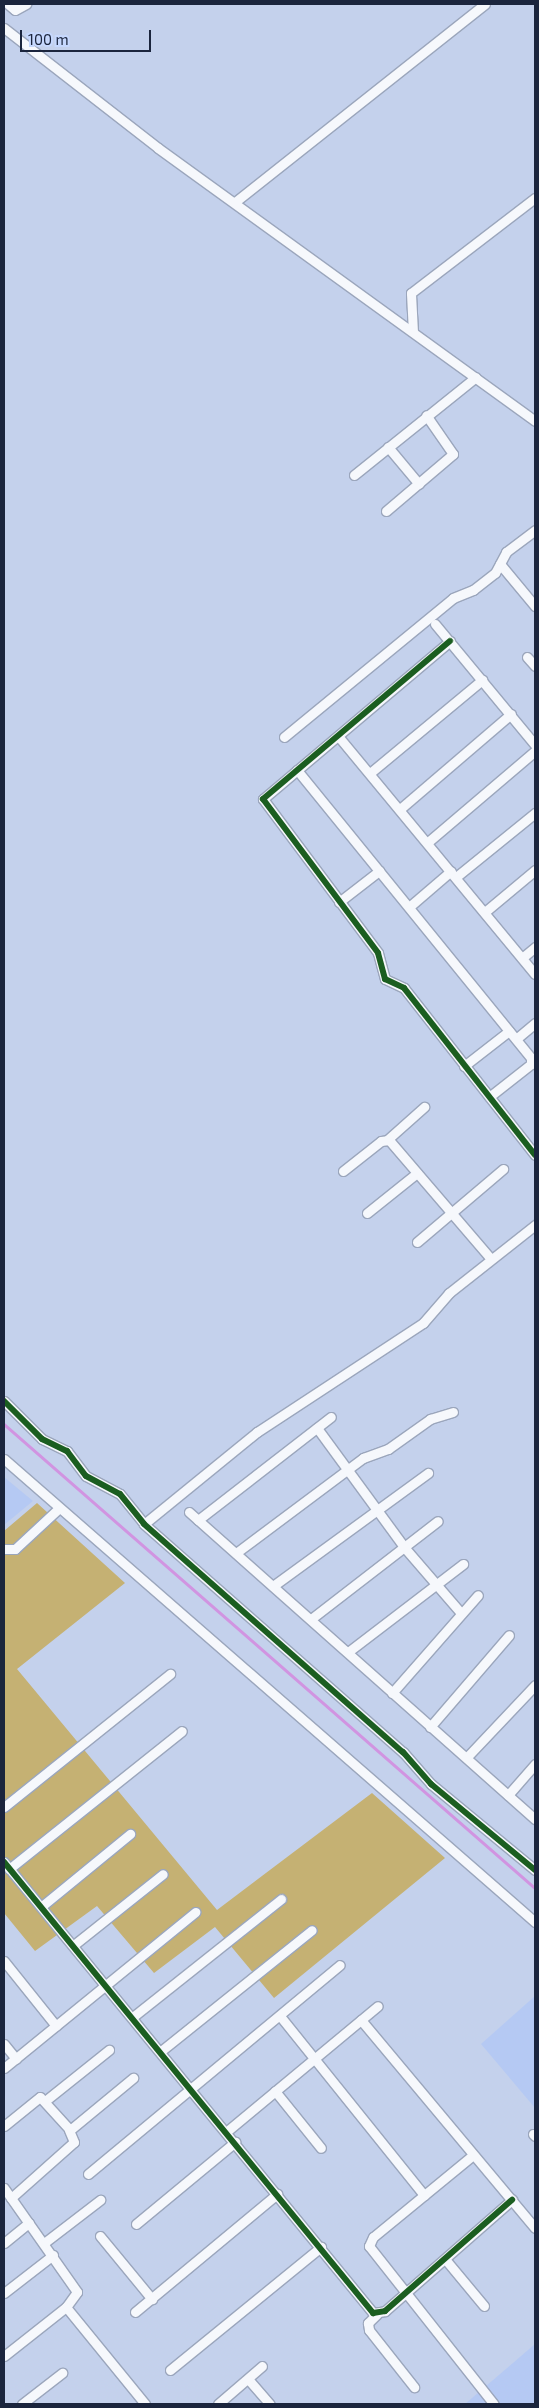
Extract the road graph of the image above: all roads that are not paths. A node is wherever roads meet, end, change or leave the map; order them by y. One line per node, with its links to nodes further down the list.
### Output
1 (8, 4): 2 (street)
2 (26, 4)
3 (485, 4): 6 (street)
4 (4, 28): 6 (street)
5 (535, 198): 7 (street)
6 (235, 202): 7 (street)
7 (413, 332): 8 (street)
8 (476, 377): 9 (street); 10 (street)
9 (426, 416): 11 (street); 13 (street)
10 (535, 422)
11 (388, 447): 12 (street); 13 (street)
12 (354, 475)
13 (419, 484): 14 (street)
14 (386, 511)
15 (534, 534): 16 (street)
16 (500, 564): 17 (street); 25 (street)
17 (535, 606)
18 (435, 624): 19 (street)
19 (450, 641): 22 (street); 24 (street)
20 (527, 657): 21 (street)
21 (535, 666)
22 (482, 680): 23 (street); 29 (street)
23 (511, 714): 26 (street); 30 (street)
24 (338, 736): 28 (street); 29 (street)
25 (284, 738)
26 (535, 745)
27 (535, 752): 32 (street)
28 (297, 770): 34 (street); 36 (street)
29 (370, 773): 30 (street)
30 (400, 808): 32 (street)
31 (535, 812): 35 (street)
32 (428, 842): 35 (street)
33 (535, 870): 38 (street)
34 (380, 871): 36 (street); 37 (street)
35 (454, 874): 37 (street); 38 (street)
36 (338, 902): 45 (street)
37 (409, 907): 43 (street)
38 (486, 911): 40 (street)
39 (535, 947): 40 (street)
40 (522, 958): 41 (street)
41 (535, 974)
42 (535, 1023): 44 (street)
43 (509, 1031): 44 (street); 45 (street)
44 (516, 1039): 46 (street)
45 (464, 1066): 46 (street)
46 (489, 1097): 49 (street)
47 (424, 1107): 48 (street)
48 (387, 1140): 51 (street); 52 (street)
49 (535, 1155)
50 (503, 1169): 54 (street)
51 (343, 1171)
52 (417, 1173): 53 (street); 54 (street)
53 (367, 1213)
54 (452, 1213): 56 (street); 57 (street)
55 (535, 1225): 57 (street)
56 (418, 1242)
57 (490, 1258): 70 (street)
58 (4, 1401): 70 (street)
59 (453, 1412): 63 (street)
60 (332, 1417): 61 (street)
61 (318, 1428): 63 (street); 68 (street)
62 (4, 1459): 65 (street)
63 (348, 1470): 66 (street); 73 (street)
64 (428, 1473): 66 (street)
65 (58, 1509): 72 (street); 99 (street)
66 (377, 1510): 71 (street); 76 (street)
67 (189, 1512): 68 (street)
68 (198, 1520): 73 (street)
69 (438, 1521): 71 (street)
70 (144, 1524): 94 (street)
71 (404, 1547): 75 (street); 79 (street)
72 (4, 1549)
73 (236, 1553): 76 (street)
74 (463, 1564): 75 (street)
75 (436, 1584): 78 (street); 81 (street)
76 (273, 1586): 79 (street)
77 (478, 1595): 78 (street)
78 (461, 1613): 84 (street)
79 (311, 1619): 81 (street)
80 (509, 1635): 85 (street)
81 (348, 1652): 84 (street)
82 (170, 1674): 90 (street)
83 (535, 1684): 87 (street)
84 (392, 1693): 85 (street)
85 (430, 1727): 87 (street)
86 (182, 1731): 93 (street)
87 (466, 1757): 89 (street)
88 (535, 1764): 89 (street)
89 (508, 1795): 91 (street)
90 (4, 1807)
91 (535, 1819)
92 (130, 1834): 97 (street)
93 (7, 1865): 97 (street)
94 (535, 1870)
95 (163, 1874): 101 (street)
96 (281, 1899): 106 (street)
97 (42, 1906): 101 (street)
98 (195, 1912): 104 (street)
99 (535, 1922)
100 (312, 1930): 112 (street)
101 (75, 1944): 104 (street)
102 (4, 1962): 109 (street)
103 (340, 1965): 107 (street)
104 (107, 1984): 106 (street); 109 (street)
105 (378, 2006): 108 (street)
106 (134, 2016): 112 (street)
107 (280, 2016): 113 (street); 117 (street)
108 (361, 2020): 113 (street); 125 (street)
109 (56, 2026): 114 (street)
110 (4, 2044): 114 (street)
111 (108, 2050): 119 (street)
112 (161, 2051): 117 (street)
113 (315, 2058): 118 (street); 129 (street)
114 (16, 2059): 115 (street)
115 (4, 2068)
116 (133, 2078): 121 (street)
117 (192, 2089): 122 (street); 126 (street)
118 (275, 2091): 122 (street); 124 (street)
119 (45, 2101): 120 (street); 121 (street)
120 (4, 2126)
121 (69, 2130): 127 (street)
122 (226, 2132): 123 (street)
123 (235, 2142): 128 (street); 133 (street)
124 (321, 2148)
125 (474, 2155): 129 (street); 131 (street)
126 (88, 2174)
127 (6, 2192): 132 (street)
128 (276, 2194): 138 (street); 143 (street)
129 (424, 2195): 142 (street)
130 (100, 2200): 137 (street)
131 (512, 2200): 134 (street); 140 (street)
132 (29, 2223): 136 (street); 137 (street)
133 (136, 2224)
134 (535, 2228)
135 (100, 2236): 143 (street)
136 (4, 2243)
137 (44, 2243): 139 (street)
138 (321, 2247): 147 (street); 150 (street)
139 (53, 2255): 141 (street); 145 (street)
140 (445, 2259): 142 (street); 144 (street)
141 (4, 2293)
142 (405, 2294): 147 (street); 158 (street)
143 (152, 2299): 146 (street)
144 (484, 2306)
145 (66, 2307): 148 (street); 155 (street)
146 (135, 2312)
147 (377, 2314): 153 (street)
148 (4, 2356)
149 (262, 2366): 152 (street)
150 (170, 2370)
151 (62, 2373): 154 (street)
152 (248, 2379): 156 (street); 157 (street)
153 (414, 2388)
154 (22, 2404)
155 (145, 2404)
156 (219, 2404)
157 (270, 2404)
158 (494, 2404)

